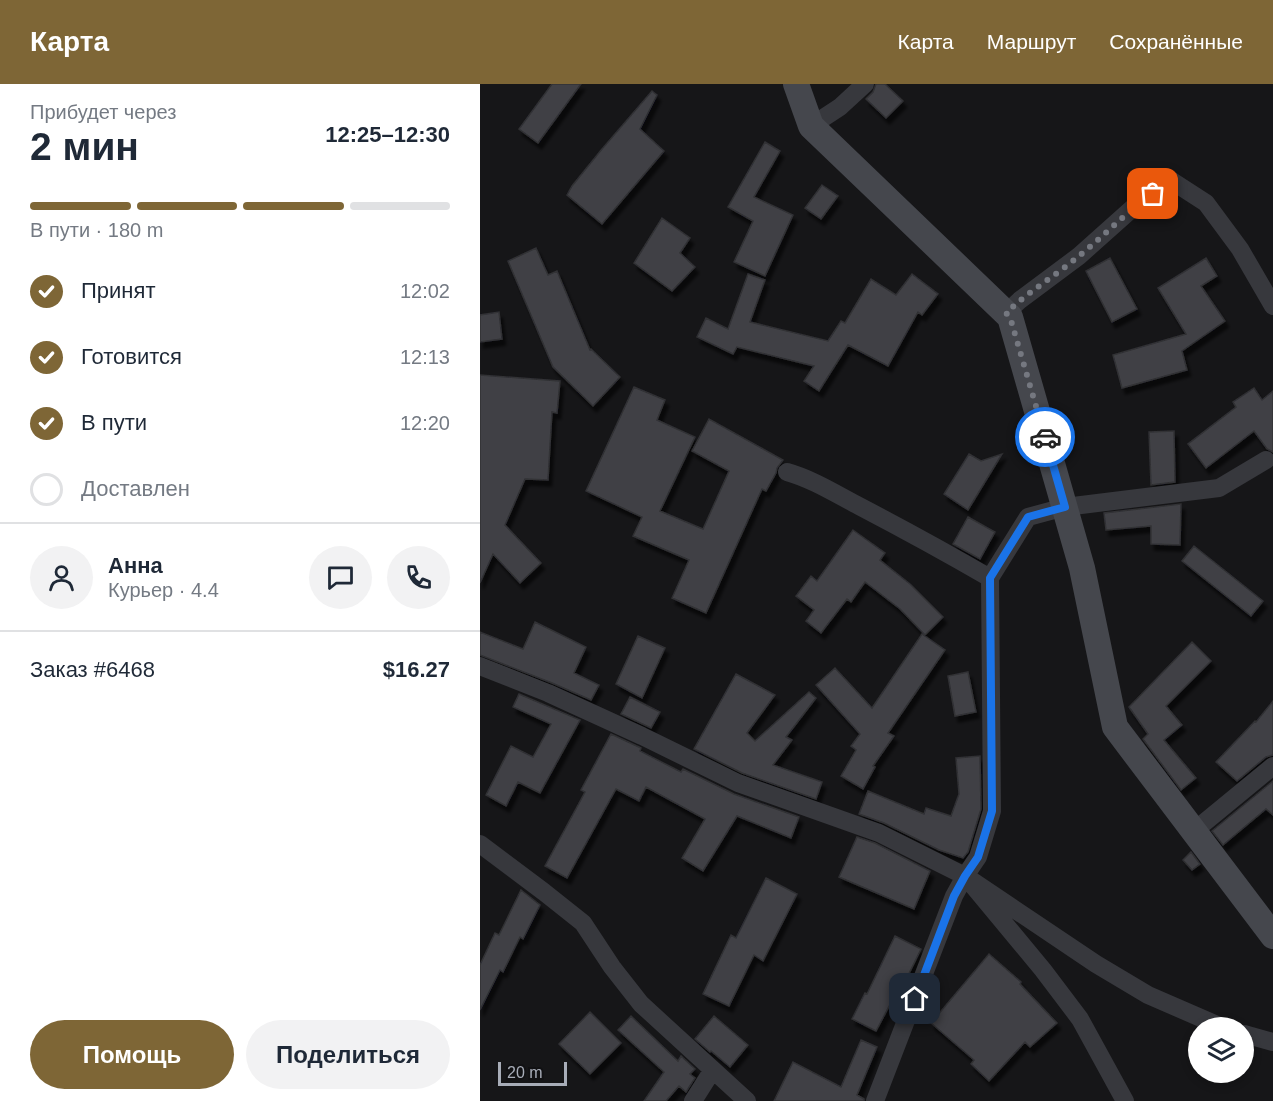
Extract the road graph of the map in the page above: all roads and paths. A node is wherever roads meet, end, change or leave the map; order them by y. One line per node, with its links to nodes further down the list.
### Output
1 (796, 84): 3 (street)
2 (865, 84): 3 (street)
3 (811, 126): 5 (street)
4 (1273, 306): 5 (street)
5 (1006, 313): 8 (street)
6 (1266, 460): 8 (street)
7 (787, 472): 9 (street)
8 (1065, 507): 9 (street); 12 (street)
9 (990, 578): 14 (street)
10 (480, 666): 14 (street)
11 (1273, 766): 12 (street)
12 (1194, 831): 15 (street)
13 (480, 844): 19 (street)
14 (965, 876): 16 (street); 22 (street); 23 (street)
15 (1270, 925)
16 (1199, 1017)
17 (1254, 1037): 18 (street)
18 (1273, 1042)
19 (712, 1071): 20 (street); 21 (street)
20 (693, 1101)
21 (747, 1101)
22 (874, 1101)
23 (1125, 1101)

